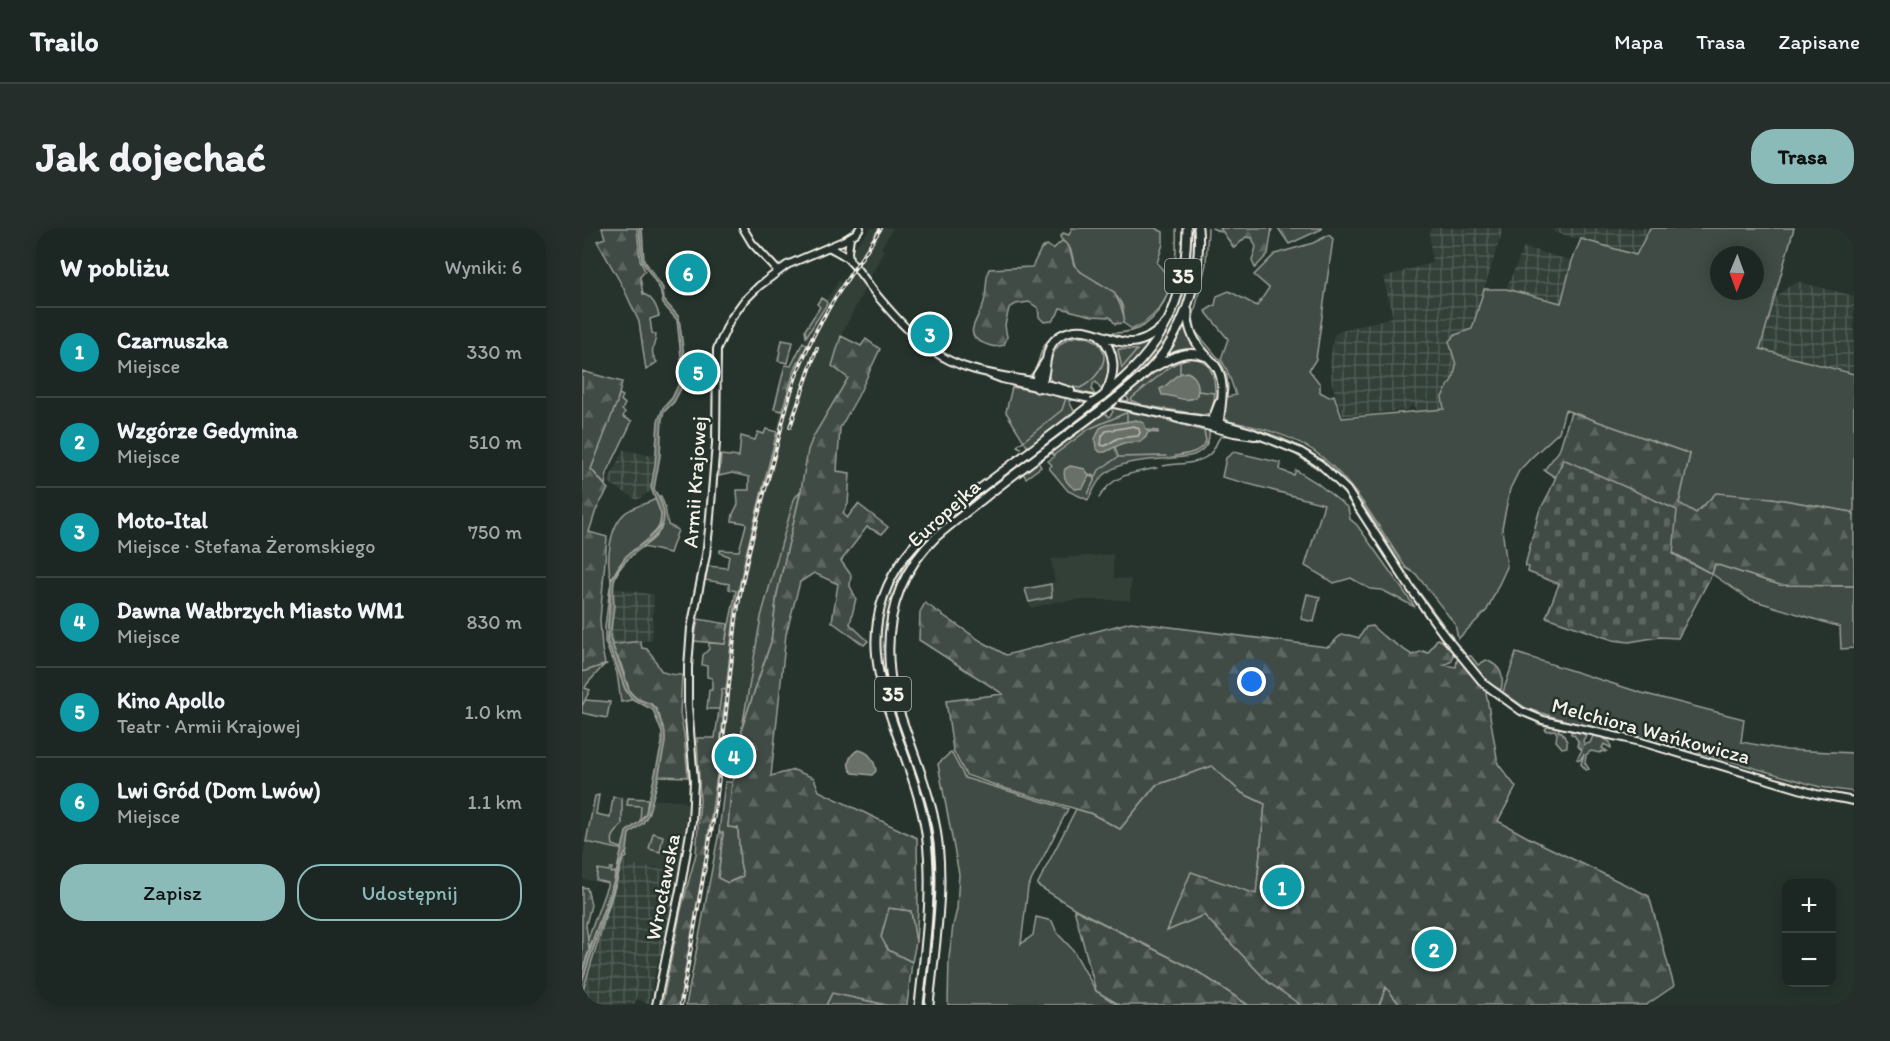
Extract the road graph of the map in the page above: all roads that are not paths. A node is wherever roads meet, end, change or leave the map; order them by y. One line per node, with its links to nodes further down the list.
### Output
1 (743, 228): 8 (main road)
2 (860, 228): 5 (main road, Armii Krajowej)
3 (1187, 228): 10 (main road, Europejka / 35)
4 (1198, 228): 9 (main road, Europejka / 35)
5 (850, 237): 6 (main road, Armii Krajowej); 7 (main road)
6 (829, 247): 7 (main road, Melchiora Wańkowicza); 8 (main road, Armii Krajowej)
7 (849, 260): 14 (main road, Melchiora Wańkowicza)
8 (778, 271): 17 (main road, Armii Krajowej)
9 (1189, 303): 12 (main road); 13 (main road, Europejka / 35)
10 (1167, 322): 11 (main road); 15 (main road, Europejka / 35)
11 (1098, 334): 14 (main road); 15 (main road)
12 (1209, 358): 13 (main road); 16 (main road)
13 (1148, 371): 21 (main road, Europejka / 35, bridge)
14 (1038, 384): 16 (main road, Melchiora Wańkowicza)
15 (1103, 396): 20 (main road, Europejka / 35, bridge)
16 (1215, 424): 18 (main road, Melchiora Wańkowicza)
17 (693, 775): 19 (main road, Wrocławska)
18 (1854, 801)
19 (656, 1005)
20 (919, 1005)
21 (929, 1005)

